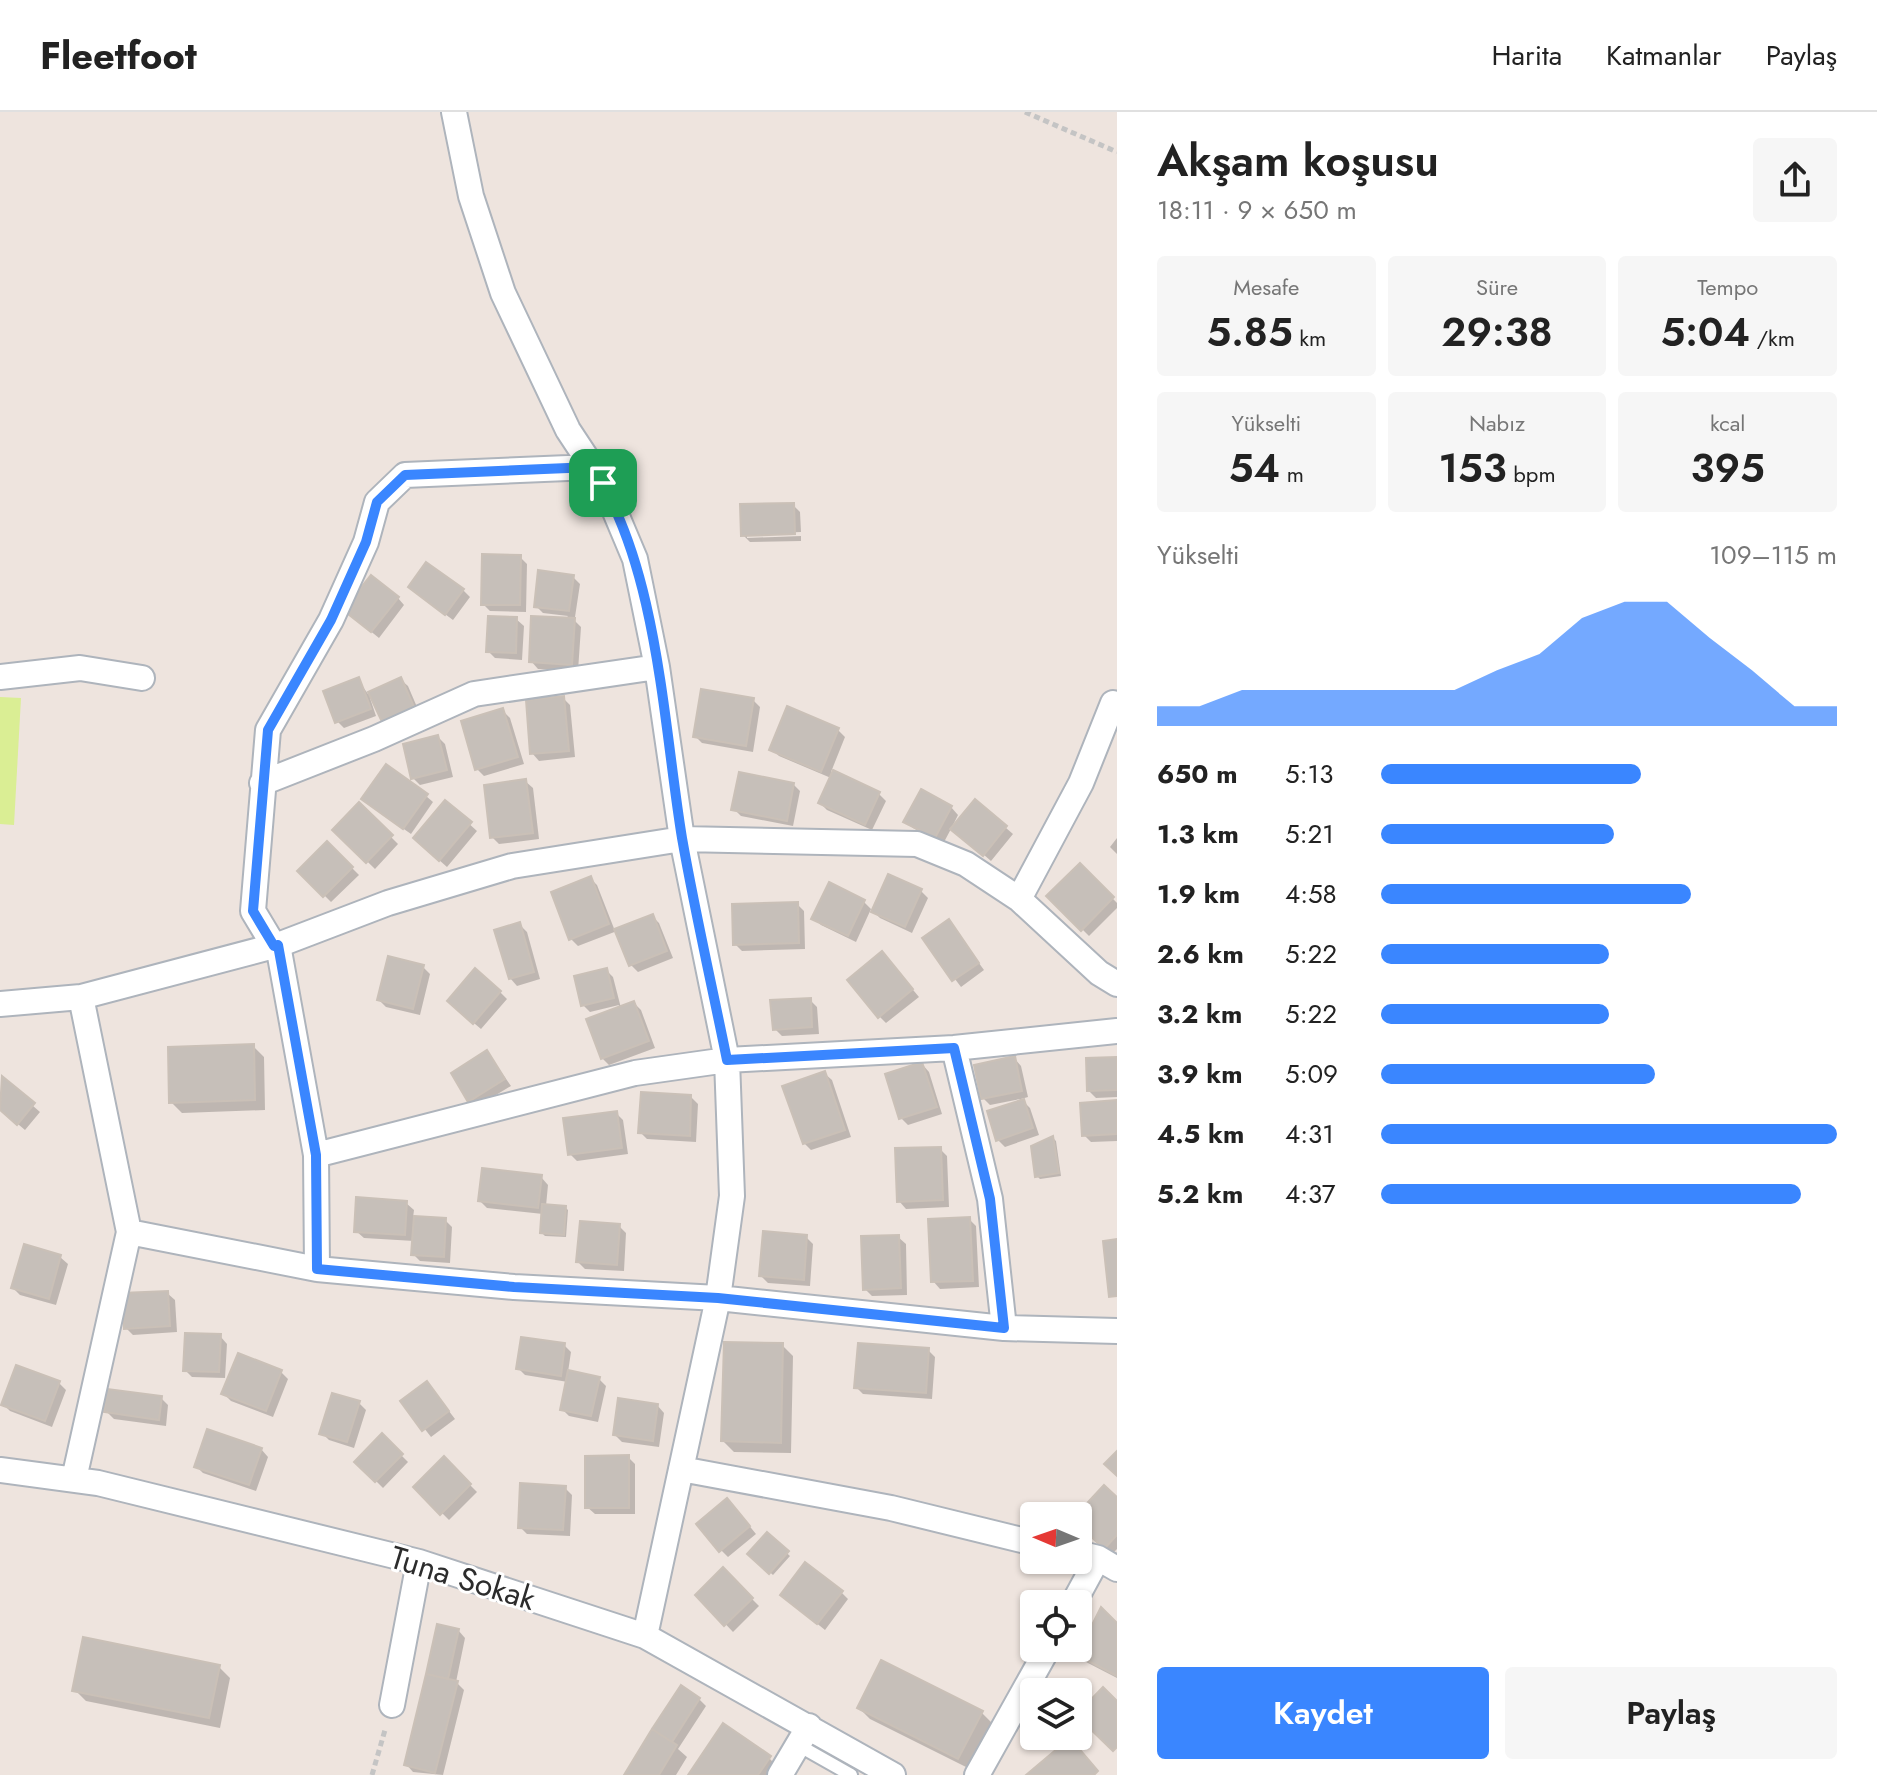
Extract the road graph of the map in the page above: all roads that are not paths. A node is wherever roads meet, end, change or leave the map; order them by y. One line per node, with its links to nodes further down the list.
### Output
1 (454, 112): 2 (street)
2 (592, 467): 3 (street); 7 (street)
3 (657, 667): 7 (street); 8 (street)
4 (0, 677): 5 (street)
5 (142, 678)
6 (1113, 703): 9 (street)
7 (262, 783): 10 (street)
8 (682, 839): 9 (street); 10 (street); 16 (street)
9 (1019, 899): 11 (street)
10 (276, 945): 12 (street); 17 (street)
11 (1117, 984)
12 (81, 997): 13 (street); 18 (street)
13 (0, 1004)
14 (1117, 1031): 15 (street)
15 (954, 1048): 16 (street); 21 (street)
16 (727, 1060): 17 (street); 20 (street)
17 (316, 1155): 19 (street)
18 (129, 1232): 19 (street); 25 (street)
19 (317, 1269): 20 (street)
20 (718, 1298): 21 (street); 23 (street)
21 (1004, 1328): 22 (street)
22 (1117, 1331)
23 (681, 1469): 26 (street); 30 (street)
24 (0, 1470): 25 (street, Tuna Sokak)
25 (74, 1479): 28 (street, Tuna Sokak)
26 (1020, 1540)
27 (1098, 1560): 29 (street)
28 (419, 1562): 30 (street, Tuna Sokak); 32 (street)
29 (1081, 1590)
30 (645, 1636): 33 (street, Tuna Sokak)
31 (1040, 1662): 37 (street)
32 (392, 1705)
33 (803, 1735): 34 (street); 35 (lane); 36 (street, Tuna Sokak)
34 (780, 1775)
35 (851, 1775)
36 (893, 1775)
37 (977, 1775)

